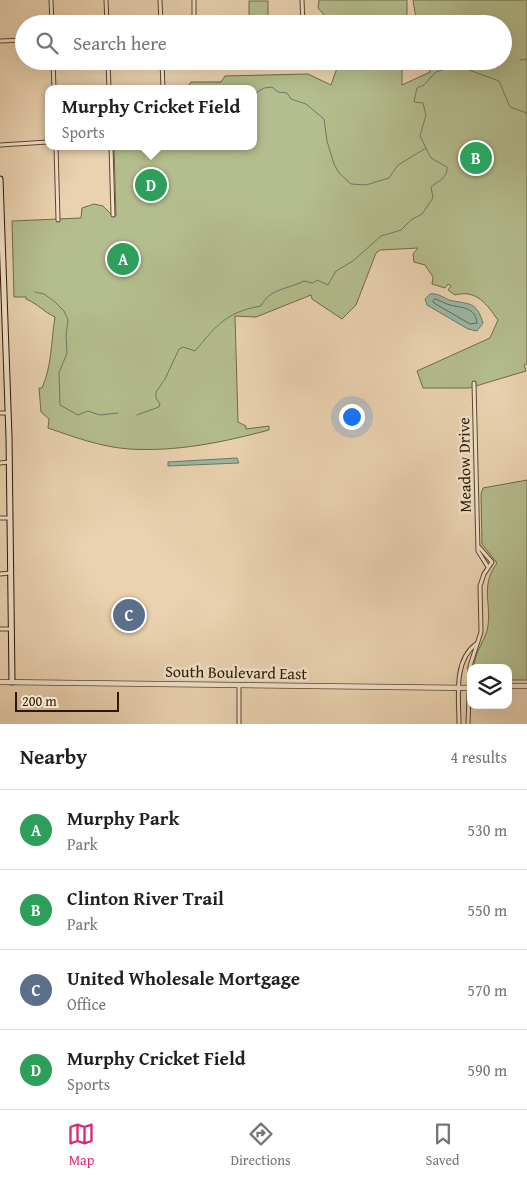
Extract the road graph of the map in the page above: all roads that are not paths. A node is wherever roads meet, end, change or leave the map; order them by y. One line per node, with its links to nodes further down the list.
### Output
1 (51, 0): 6 (street)
2 (106, 0): 7 (street)
3 (160, 0): 8 (street)
4 (194, 0): 9 (street)
5 (302, 0): 10 (street)
6 (52, 15)
7 (107, 15)
8 (161, 15)
9 (194, 15)
10 (303, 15)
11 (15, 40): 12 (street)
12 (0, 41)
13 (53, 70): 16 (street)
14 (108, 70): 17 (street)
15 (163, 70): 18 (street)
16 (54, 85)
17 (109, 85)
18 (164, 85)
19 (45, 142): 20 (street)
20 (0, 145)
21 (56, 150): 25 (street)
22 (111, 150): 24 (street)
23 (0, 179): 26 (main road)
24 (113, 214)
25 (58, 220)
26 (2, 256): 27 (main road)
27 (3, 302): 30 (main road)
28 (474, 383): 35 (street, Meadow Drive)
29 (0, 413): 30 (street)
30 (7, 413): 31 (main road)
31 (10, 462): 32 (street); 34 (main road)
32 (0, 463)
33 (0, 518): 34 (street)
34 (10, 518): 37 (main road)
35 (479, 546): 36 (street, Meadow Drive); 36 (street)
36 (488, 567): 41 (street)
37 (11, 573): 38 (street); 40 (main road)
38 (0, 574)
39 (0, 629): 40 (street)
40 (12, 629): 46 (main road)
41 (476, 644): 42 (street); 43 (street)
42 (471, 664)
43 (462, 665): 44 (street); 50 (street)
44 (467, 666)
45 (0, 682): 46 (street, South Boulevard East)
46 (12, 682): 47 (street, South Boulevard East)
47 (239, 685): 50 (street, South Boulevard East); 55 (street)
48 (512, 686): 49 (street)
49 (527, 686)
50 (460, 688): 51 (street, South Boulevard East); 53 (street)
51 (467, 688)
52 (468, 709): 54 (street)
53 (459, 715): 54 (street); 56 (street)
54 (468, 715): 57 (street)
55 (239, 724)
56 (459, 724)
57 (468, 724)

